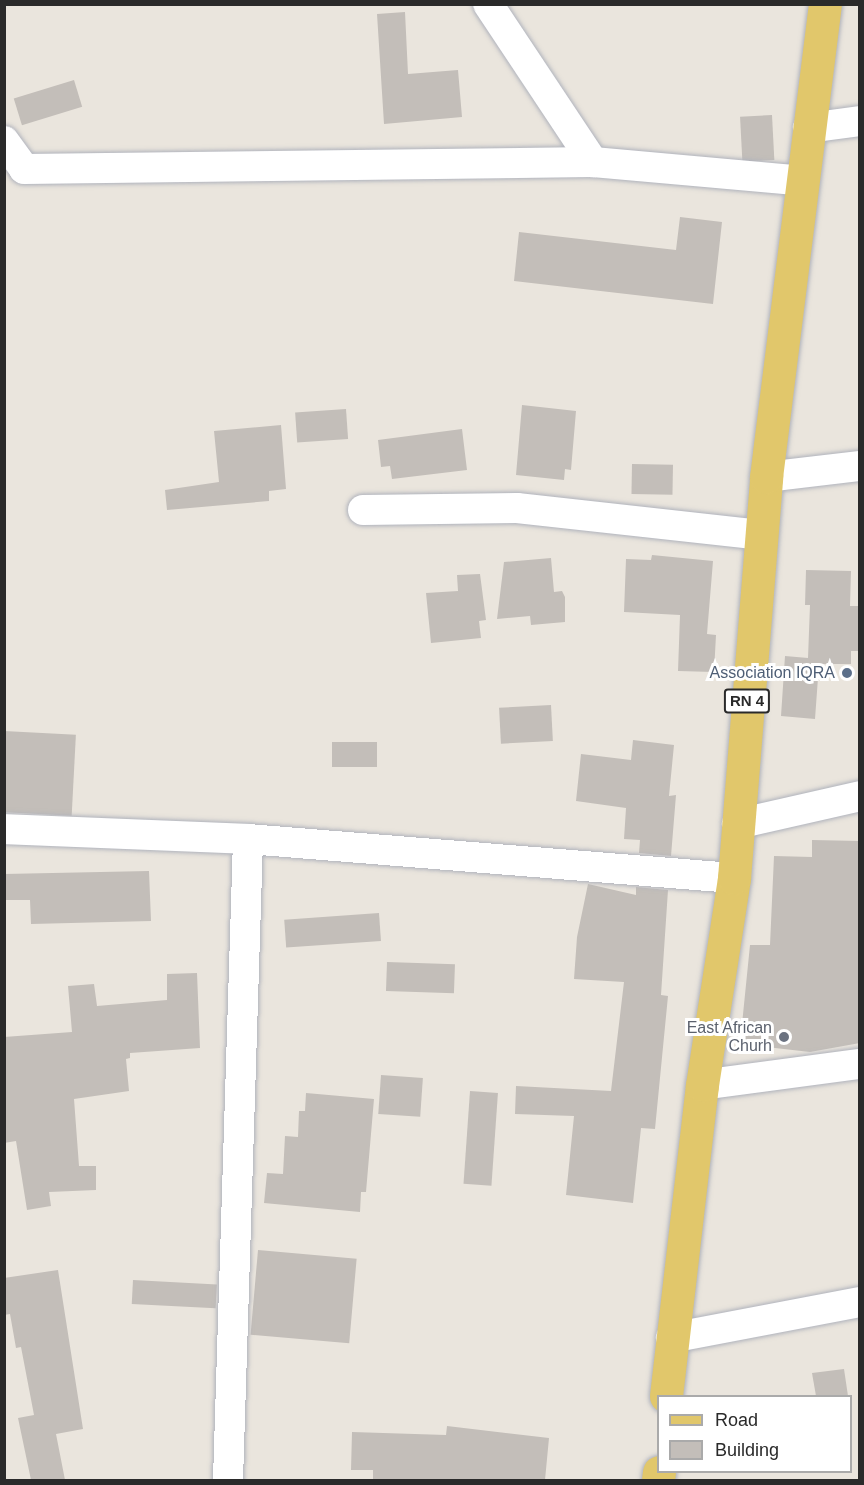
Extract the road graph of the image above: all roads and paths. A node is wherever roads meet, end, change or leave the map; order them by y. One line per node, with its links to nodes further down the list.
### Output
1 (488, 4): 6 (street)
2 (825, 4): 4 (main road, RN 4)
3 (860, 121): 4 (street)
4 (808, 128): 7 (main road, RN 4)
5 (4, 141): 6 (street)
6 (592, 162): 7 (street)
7 (804, 181): 9 (main road, RN 4)
8 (860, 466): 9 (street)
9 (766, 477): 11 (main road, RN 4)
10 (363, 510): 11 (street)
11 (761, 535): 13 (main road, RN 4)
12 (860, 796): 13 (street)
13 (737, 824): 16 (main road, RN 4)
14 (4, 829): 15 (street)
15 (248, 839): 16 (street); 22 (street)
16 (734, 878): 18 (main road, RN 4)
17 (860, 1064): 18 (street)
18 (702, 1085): 20 (main road, RN 4)
19 (860, 1302): 20 (street)
20 (671, 1338): 21 (main road, RN 4)
21 (666, 1395)
22 (228, 1480)

